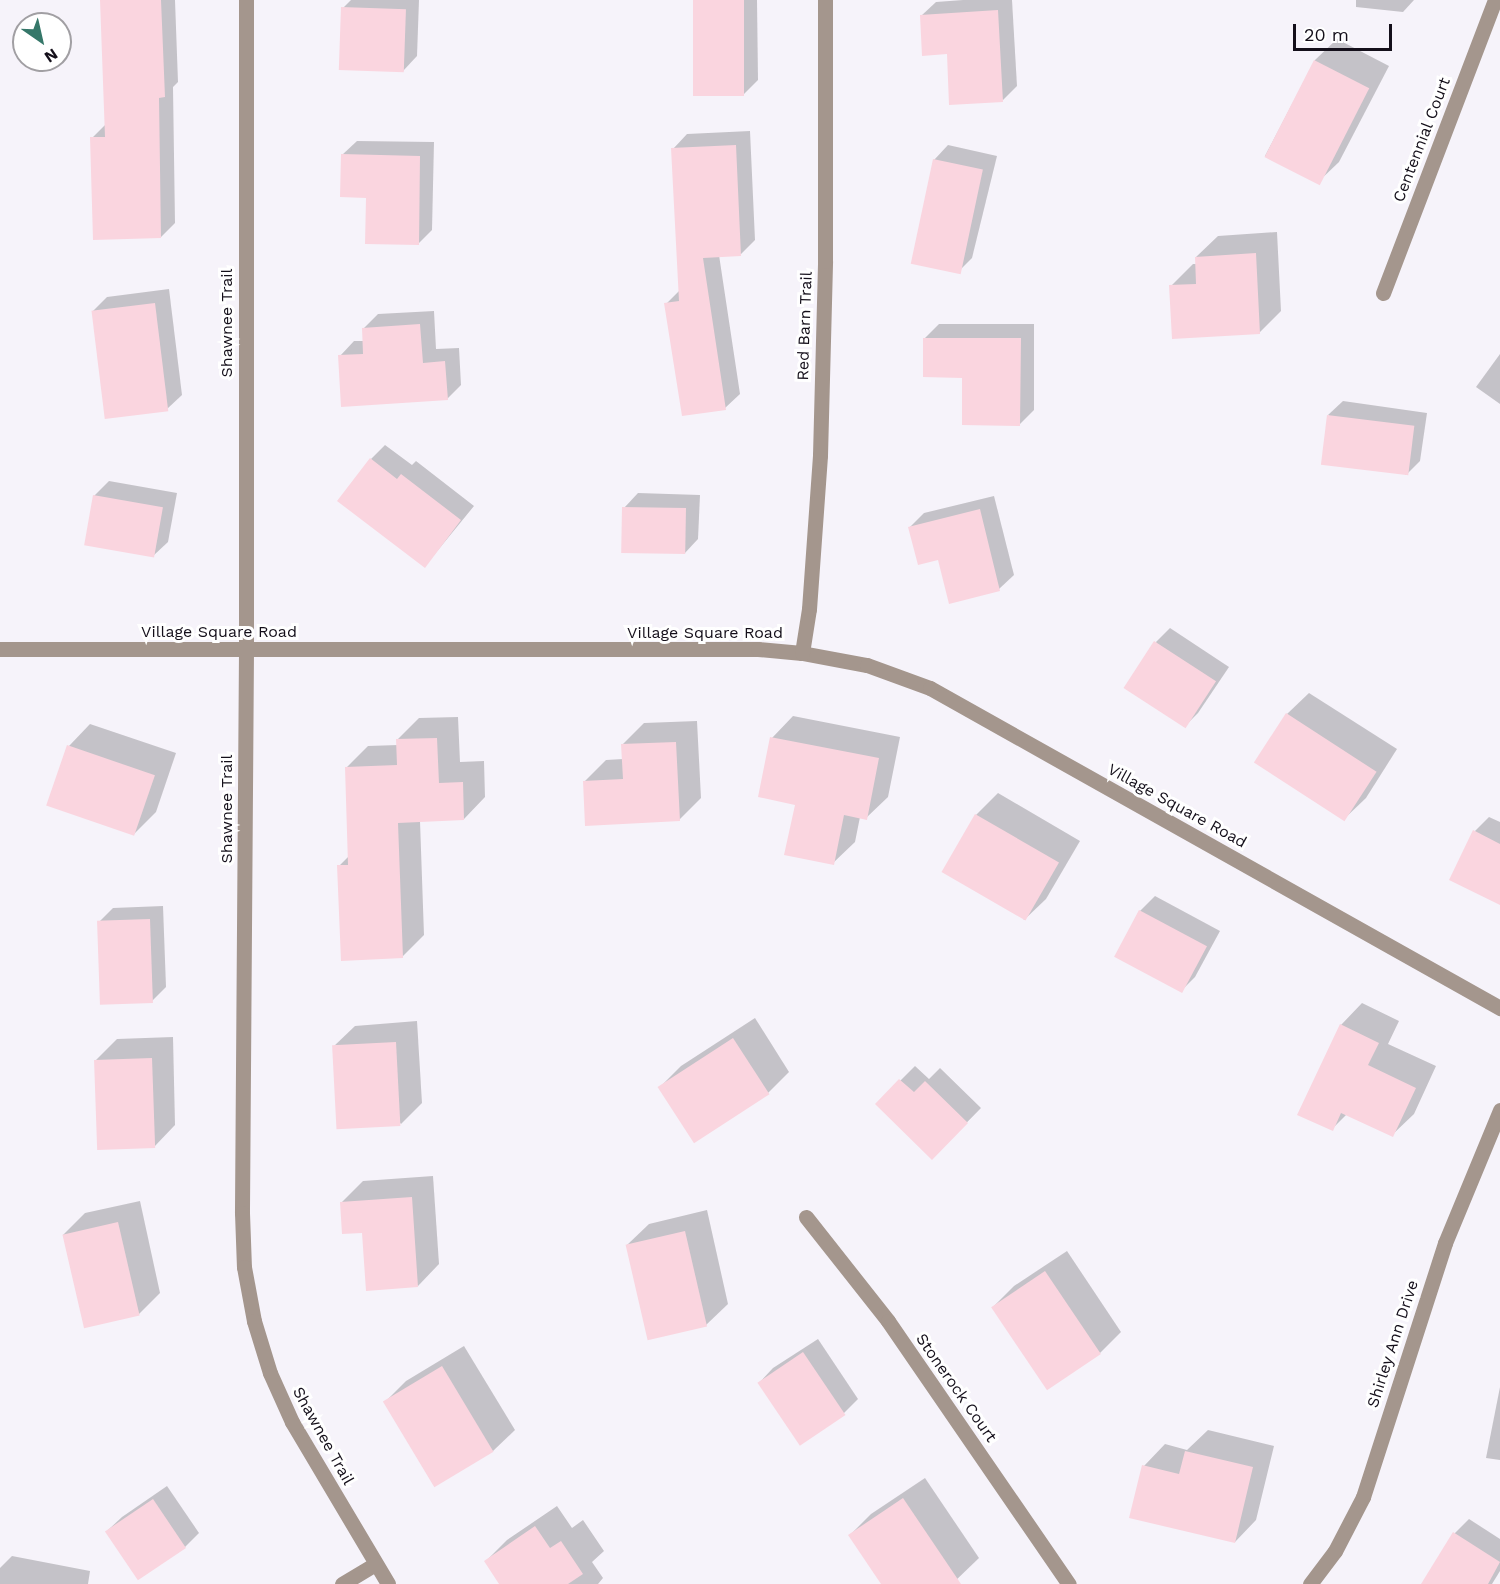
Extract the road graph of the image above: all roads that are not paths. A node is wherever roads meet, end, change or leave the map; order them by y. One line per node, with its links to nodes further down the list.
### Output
1 (246, 0): 6 (street, Shawnee Trail)
2 (825, 0): 7 (street, Red Barn Trail)
3 (1495, 0): 4 (street, Centennial Court)
4 (1383, 293)
5 (0, 649): 6 (street, Village Square Road)
6 (246, 650): 7 (street, Village Square Road); 11 (street, Shawnee Trail)
7 (802, 653): 8 (street, Village Square Road)
8 (1500, 1008)
9 (1500, 1110): 15 (street, Shirley Ann Drive)
10 (806, 1217): 14 (street, Stonerock Court)
11 (375, 1564): 12 (street); 13 (street, Shawnee Trail)
12 (342, 1584)
13 (388, 1584)
14 (1069, 1584)
15 (1310, 1584)

